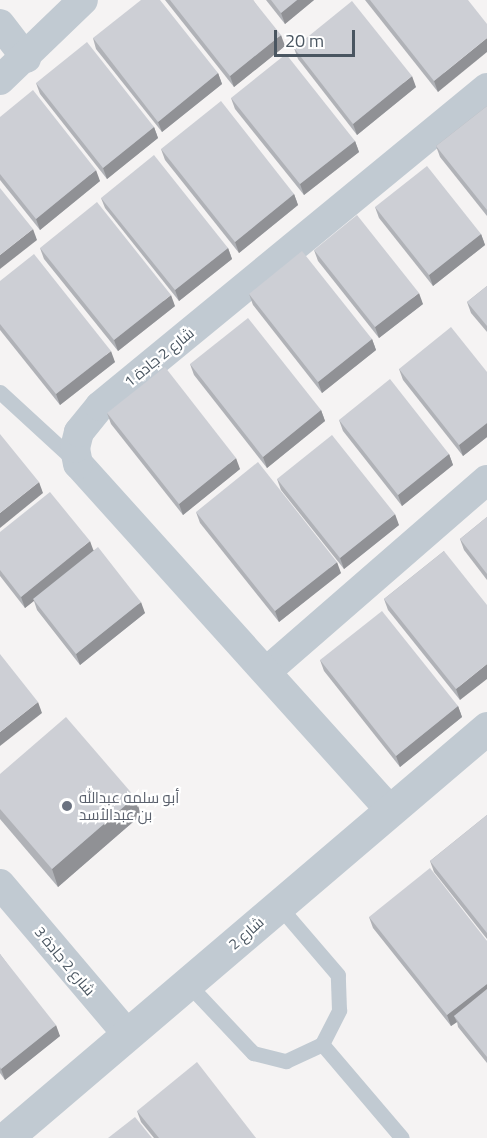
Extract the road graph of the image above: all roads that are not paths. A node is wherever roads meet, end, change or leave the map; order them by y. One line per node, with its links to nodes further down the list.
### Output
1 (83, 0): 3 (street)
2 (0, 24): 3 (street)
3 (26, 58): 4 (street)
4 (0, 80)
5 (487, 88): 7 (street, شارع 2 جادة 1)
6 (0, 392): 7 (lane)
7 (78, 464): 9 (street)
8 (487, 480): 9 (street)
9 (267, 671): 11 (street)
10 (487, 728): 11 (street, شارع 2)
11 (389, 809): 13 (street, شارع 2)
12 (1, 888): 15 (street, شارع 2 جادة 3)
13 (278, 905): 14 (street, شارع 2); 16 (lane)
14 (188, 984): 15 (street, شارع 2); 16 (lane)
15 (127, 1034): 17 (street, شارع 2)
16 (322, 1044): 18 (lane)
17 (6, 1138)
18 (402, 1138)

